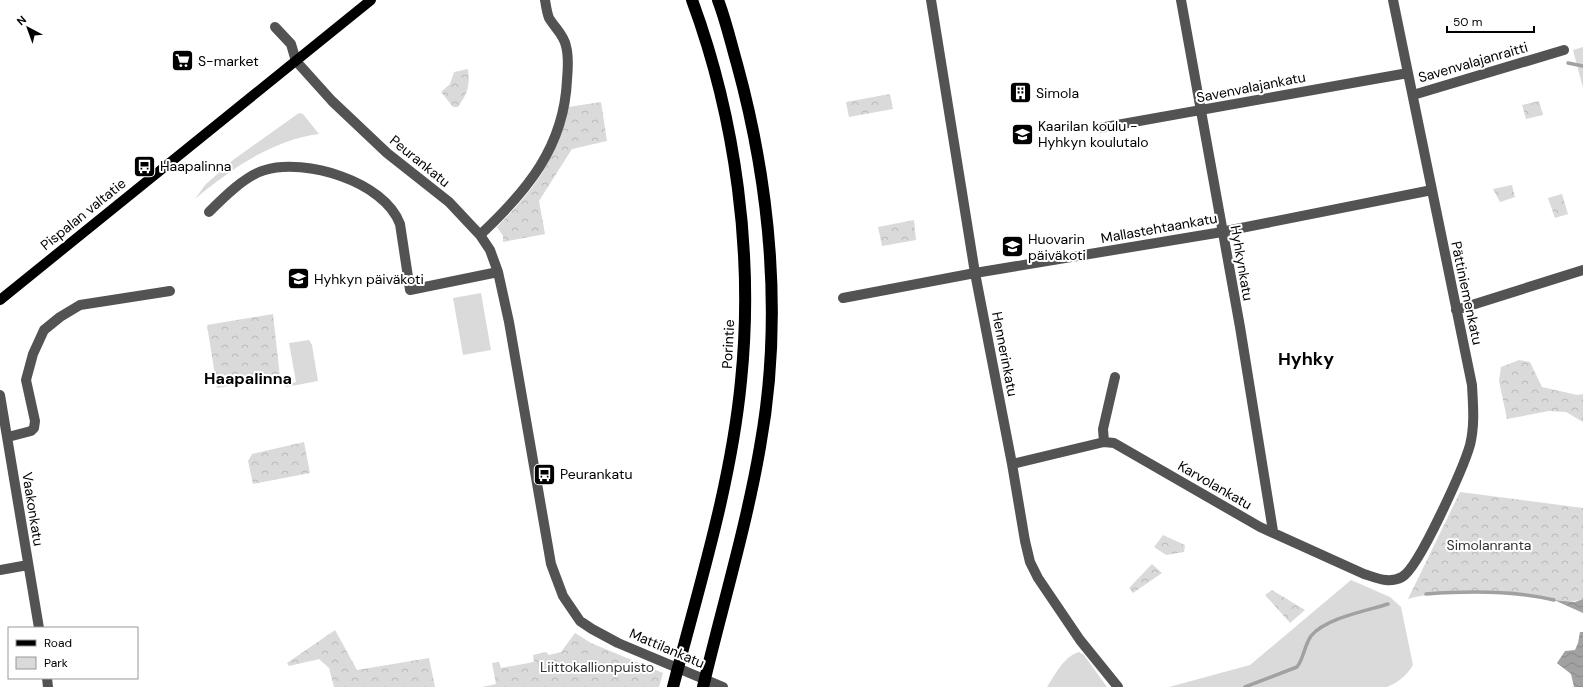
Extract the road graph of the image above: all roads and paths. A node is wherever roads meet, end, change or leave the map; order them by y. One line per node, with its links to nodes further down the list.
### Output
1 (371, 0): 10 (main road, Pispalan valtatie)
2 (545, 0): 18 (street)
3 (692, 0): 37 (highway, Porintie)
4 (718, 0): 38 (highway)
5 (930, 0): 21 (street, Hennerinkatu)
6 (1181, 0): 13 (street, Hyhkynkatu)
7 (1393, 0): 11 (street, Pättiniemenkatu)
8 (275, 27): 10 (street)
9 (1564, 50): 12 (street, Savenvalajanraitti)
10 (296, 61): 18 (street, Peurankatu); 24 (main road, Pispalan valtatie)
11 (1408, 73): 12 (street, Pättiniemenkatu); 13 (street, Savenvalajankatu)
12 (1413, 95): 15 (street, Pättiniemenkatu)
13 (1202, 111): 14 (street, Savenvalajankatu); 17 (street, Hyhkynkatu)
14 (1100, 128)
15 (1432, 190): 17 (street, Mallastehtaankatu); 25 (street, Pättiniemenkatu)
16 (209, 212): 20 (street)
17 (1222, 231): 21 (street, Mallastehtaankatu); 31 (street, Hyhkynkatu)
18 (480, 235): 20 (street, Peurankatu)
19 (1583, 270): 25 (street)
20 (498, 272): 36 (street, Peurankatu)
21 (975, 273): 23 (street, Mallastehtaankatu); 30 (street, Hennerinkatu)
22 (170, 291): 28 (street)
23 (843, 298)
24 (0, 300)
25 (1456, 310): 34 (street, Pättiniemenkatu)
26 (1115, 377): 29 (street)
27 (0, 394): 28 (street, Vaakonkatu)
28 (8, 437): 32 (street, Vaakonkatu)
29 (1104, 442): 30 (street); 31 (street, Karvolankatu)
30 (1012, 464): 40 (street, Hennerinkatu)
31 (1273, 531): 34 (street, Karvolankatu)
32 (28, 565): 33 (street); 35 (street, Vaakonkatu)
33 (0, 570)
34 (1402, 577)
35 (39, 627)
36 (600, 634): 39 (street, Mattilankatu)
37 (673, 687)
38 (703, 687)
39 (723, 687)
40 (1118, 687)

